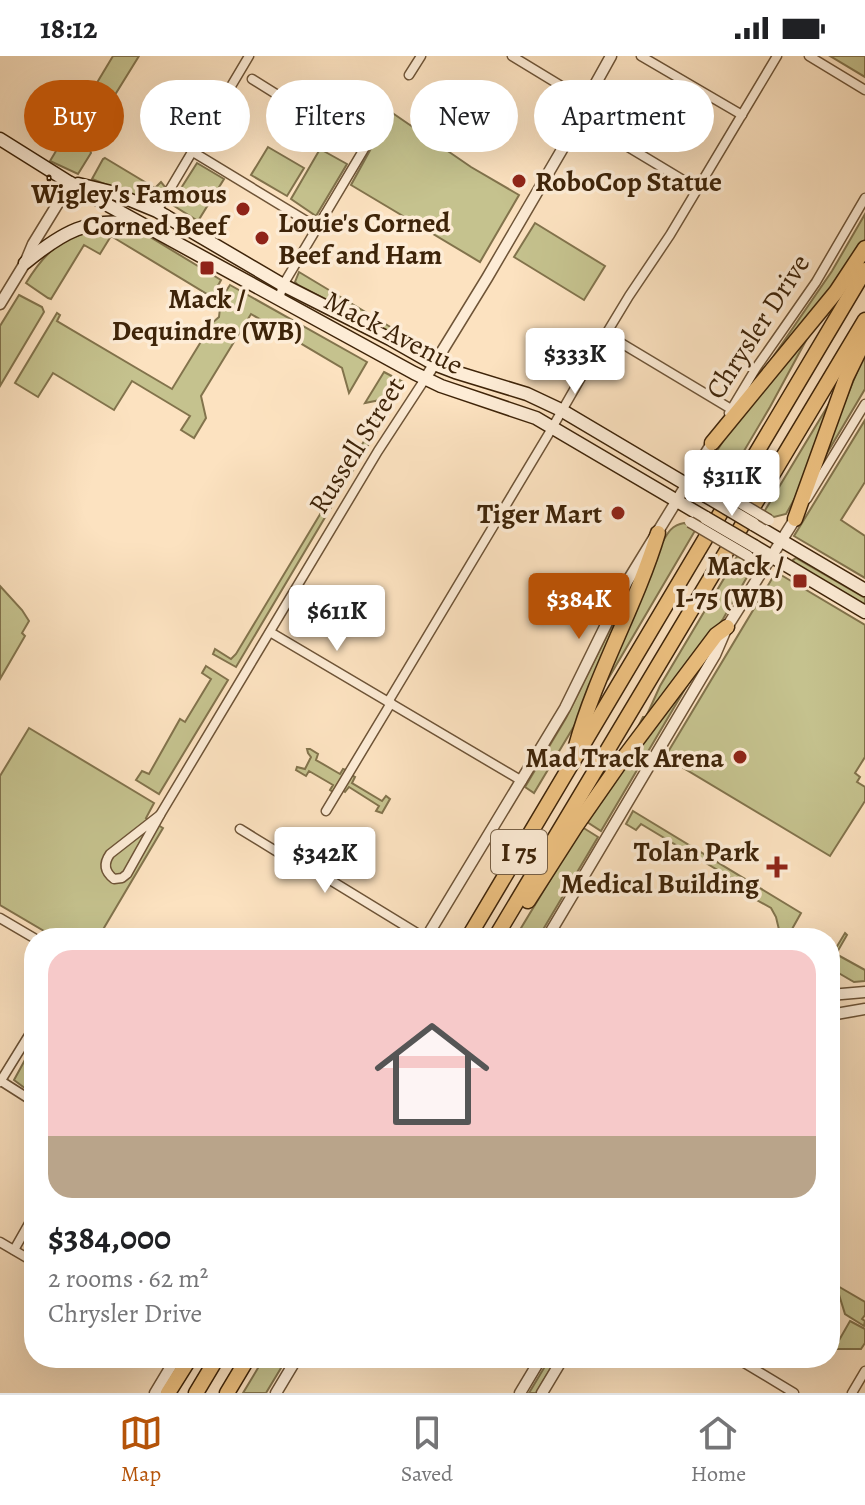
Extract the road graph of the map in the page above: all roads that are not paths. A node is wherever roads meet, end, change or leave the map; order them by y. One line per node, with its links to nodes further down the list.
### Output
1 (249, 56): 10 (street)
2 (421, 56): 8 (street)
3 (512, 56): 11 (street)
4 (611, 56): 12 (street, Russell Street)
5 (641, 56): 14 (street)
6 (777, 56): 14 (street)
7 (809, 56): 13 (street)
8 (409, 75)
9 (252, 79): 23 (street)
10 (235, 80)
11 (551, 80)
12 (598, 80)
13 (865, 90)
14 (742, 115): 20 (street)
15 (0, 139): 19 (main road, Mack Avenue)
16 (193, 152): 22 (street); 23 (street)
17 (560, 152): 37 (street, Russell Street)
18 (637, 152): 20 (street)
19 (69, 186): 22 (main road, Mack Avenue); 24 (main road, Mack Avenue); 28 (street)
20 (698, 189): 34 (street)
21 (865, 198): 44 (street, Chrysler Drive)
22 (157, 211): 27 (main road, Mack Avenue)
23 (318, 228): 30 (street)
24 (153, 230): 25 (main road, Mack Avenue); 28 (main road)
25 (179, 243): 27 (main road); 31 (main road, Mack Avenue)
26 (865, 248): 48 (highway)
27 (226, 251): 30 (main road, Mack Avenue)
28 (25, 263): 32 (street)
29 (865, 270): 71 (highway, I 75)
30 (283, 285): 31 (street); 36 (main road, Mack Avenue)
31 (279, 299): 38 (main road, Mack Avenue)
32 (0, 304)
33 (865, 320): 80 (highway, I 75)
34 (606, 334): 44 (street); 45 (street)
35 (865, 339): 57 (highway)
36 (409, 350): 37 (main road, Mack Avenue); 38 (main road)
37 (434, 364): 39 (main road, Mack Avenue); 40 (street, Russell Street)
38 (402, 366): 40 (main road, Mack Avenue)
39 (466, 376): 41 (main road); 42 (main road, Mack Avenue)
40 (425, 379): 41 (main road, Mack Avenue); 69 (street, Russell Street)
41 (461, 393): 46 (main road, Mack Avenue)
42 (531, 396): 45 (main road, Mack Avenue); 46 (main road)
43 (865, 404): 57 (street)
44 (731, 409): 48 (street, Chrysler Drive)
45 (561, 410): 47 (street); 50 (main road, Mack Avenue)
46 (521, 412): 47 (main road, Mack Avenue)
47 (553, 426): 52 (main road, Mack Avenue); 70 (street)
48 (712, 443): 49 (street, Chrysler Drive)
49 (699, 465): 51 (street, Chrysler Drive); 53 (street)
50 (672, 475): 51 (main road, Mack Avenue); 52 (main road)
51 (687, 485): 53 (main road, Mack Avenue); 54 (street, Chrysler Drive)
52 (662, 491): 54 (main road, Mack Avenue)
53 (709, 491): 58 (main road, Mack Avenue, bridge)
54 (678, 501): 55 (main road, Mack Avenue); 56 (street, Chrysler Drive)
55 (693, 517): 56 (street); 62 (main road, Mack Avenue, bridge)
56 (666, 520): 59 (street, Chrysler Drive)
57 (794, 520): 58 (street); 60 (street)
58 (766, 525): 60 (main road, Mack Avenue)
59 (658, 533): 71 (highway); 72 (street, Chrysler Drive)
60 (781, 540): 61 (main road, Mack Avenue); 63 (street)
61 (795, 549): 64 (main road); 66 (main road, Mack Avenue)
62 (751, 551): 63 (main road, Mack Avenue); 65 (street)
63 (772, 556): 64 (main road, Mack Avenue); 65 (street)
64 (786, 564): 67 (main road, Mack Avenue)
65 (760, 575): 68 (street)
66 (865, 590)
67 (865, 612)
68 (727, 627): 81 (highway); 82 (street)
69 (270, 632): 70 (street); 74 (street, Russell Street)
70 (390, 703): 72 (street); 73 (street)
71 (571, 766): 79 (highway, I 75)
72 (522, 781): 78 (street, Chrysler Drive)
73 (326, 811)
74 (160, 815): 74 (street, Russell Street)
75 (240, 829): 77 (street)
76 (0, 918): 83 (street)
77 (410, 928)
78 (432, 928)
79 (474, 928)
80 (500, 928)
81 (504, 928)
82 (553, 928)
83 (24, 932)
84 (863, 992): 85 (street); 86 (street)
85 (840, 994)
86 (863, 1009): 87 (street)
87 (840, 1013)
88 (24, 1043): 89 (street)
89 (0, 1081): 90 (street)
90 (24, 1096)
91 (24, 1232): 93 (street)
92 (0, 1242): 93 (street)
93 (14, 1250): 94 (street)
94 (24, 1256)
95 (170, 1368): 105 (street)
96 (184, 1368): 106 (highway)
97 (211, 1368): 107 (highway)
98 (242, 1368): 108 (highway)
99 (244, 1368): 109 (highway)
100 (291, 1368): 110 (street)
101 (535, 1368): 111 (street)
102 (557, 1368): 112 (street)
103 (753, 1368): 113 (street)
104 (865, 1371): 114 (street)
105 (155, 1393)
106 (168, 1393)
107 (196, 1393)
108 (227, 1393)
109 (237, 1393)
110 (276, 1393)
111 (520, 1393)
112 (542, 1393)
113 (794, 1393)
114 (852, 1393)

